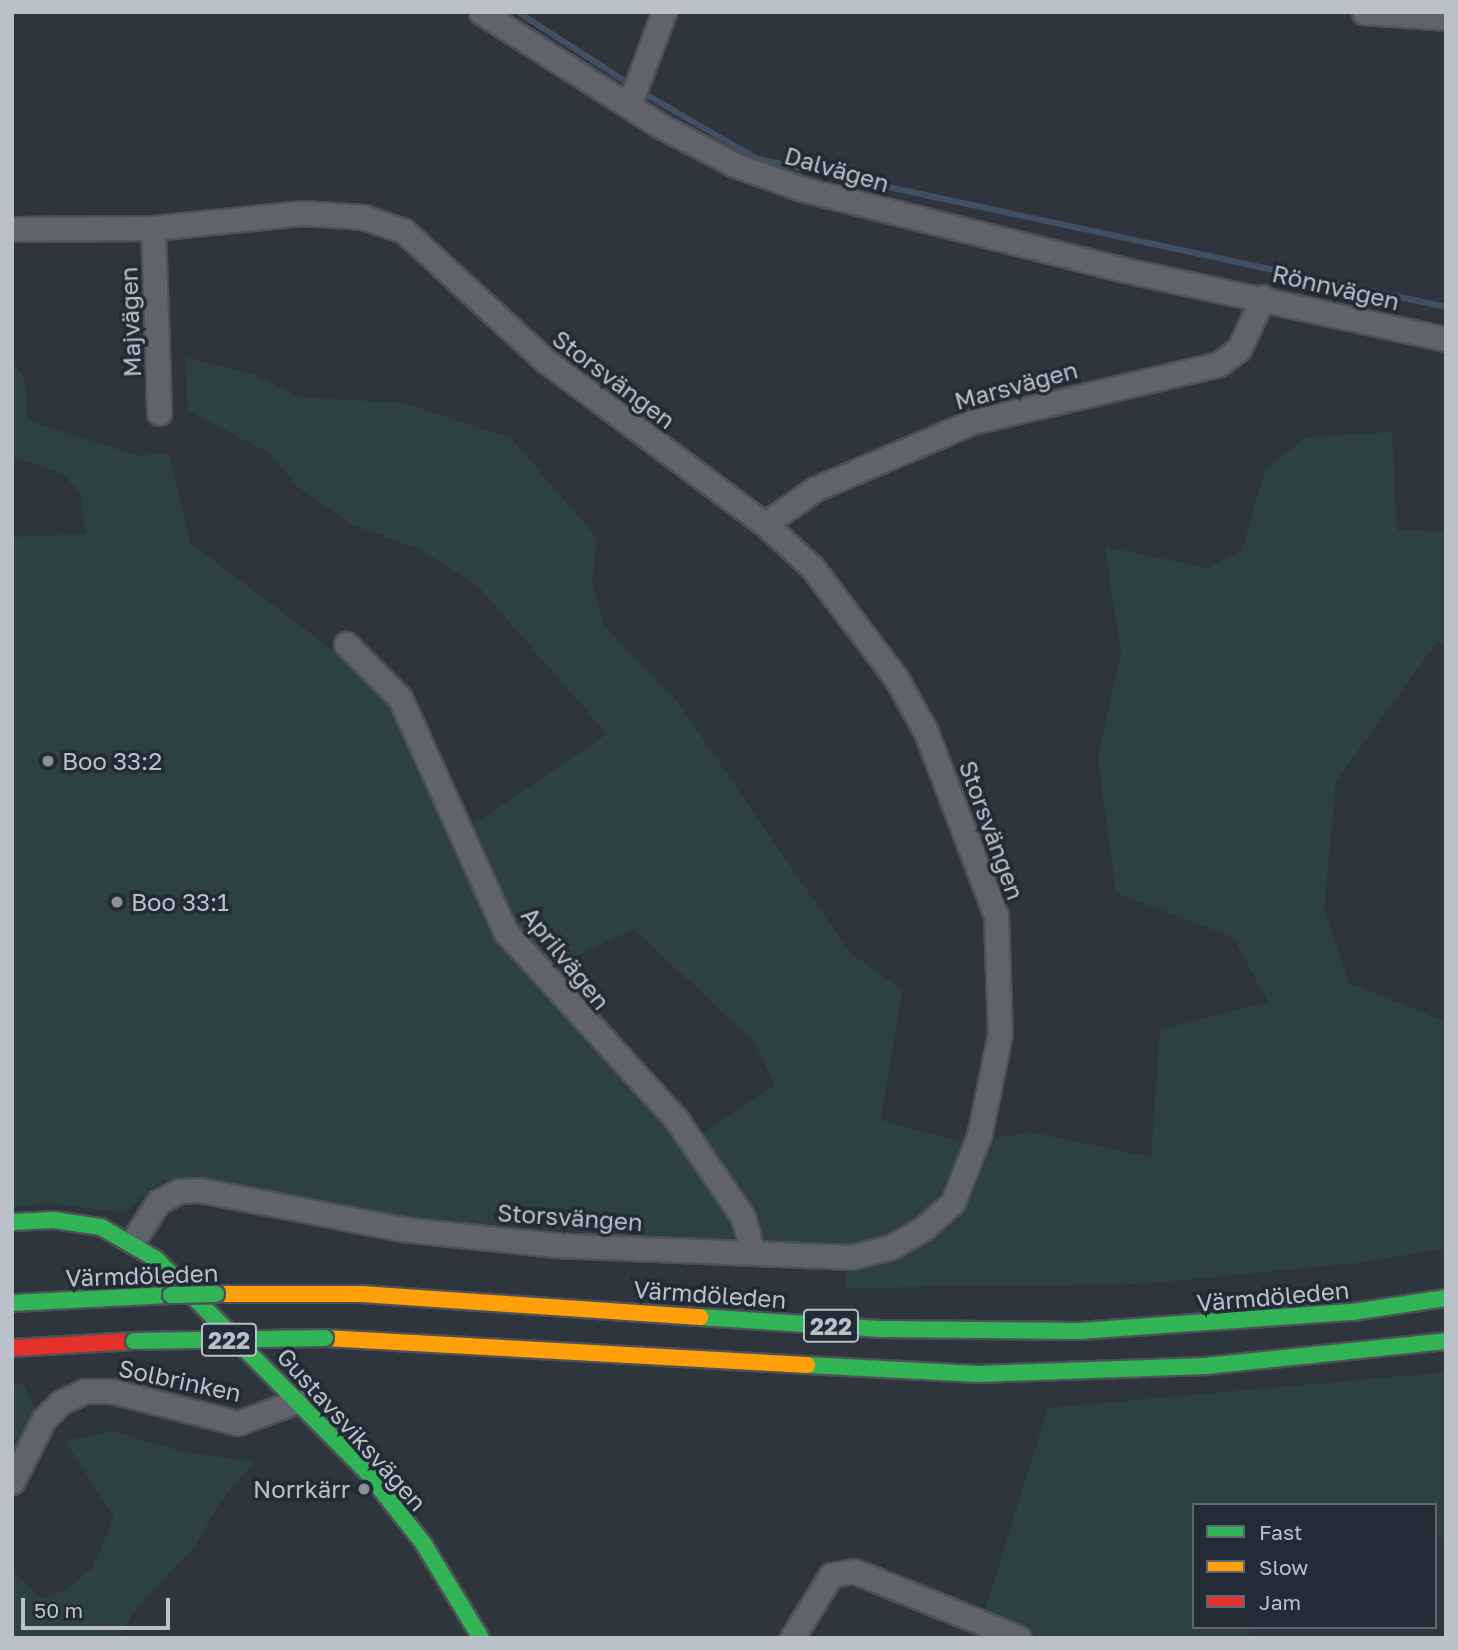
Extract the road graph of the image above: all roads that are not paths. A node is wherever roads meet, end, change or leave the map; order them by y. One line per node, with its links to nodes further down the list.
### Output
1 (481, 12): 5 (street, Dalvägen)
2 (664, 12): 5 (street)
3 (1364, 12): 4 (street)
4 (1446, 18)
5 (630, 103): 8 (street, Dalvägen)
6 (153, 228): 7 (street, Storsvängen); 11 (street, Majvägen); 12 (street, Storsvängen)
7 (12, 229)
8 (1214, 287): 9 (street, Rönnvägen)
9 (1263, 297): 10 (street, Rönnvägen); 12 (street, Marsvägen)
10 (1446, 339)
11 (159, 414)
12 (765, 524): 16 (street, Storsvängen)
13 (346, 645): 16 (street, Aprilvägen)
14 (12, 1222): 15 (main road, Gustavsviksvägen)
15 (133, 1241): 16 (street, Storsvängen); 21 (main road, Gustavsviksvägen)
16 (752, 1251)
17 (1446, 1298): 18 (main road, Värmdöleden / 222, bridge)
18 (12, 1303)
19 (1446, 1341): 20 (main road, 222, bridge)
20 (12, 1348)
21 (297, 1401): 22 (street, Solbrinken); 23 (main road, Gustavsviksvägen)
22 (12, 1482)
23 (481, 1638)
24 (792, 1638): 25 (street)
25 (1018, 1638)

